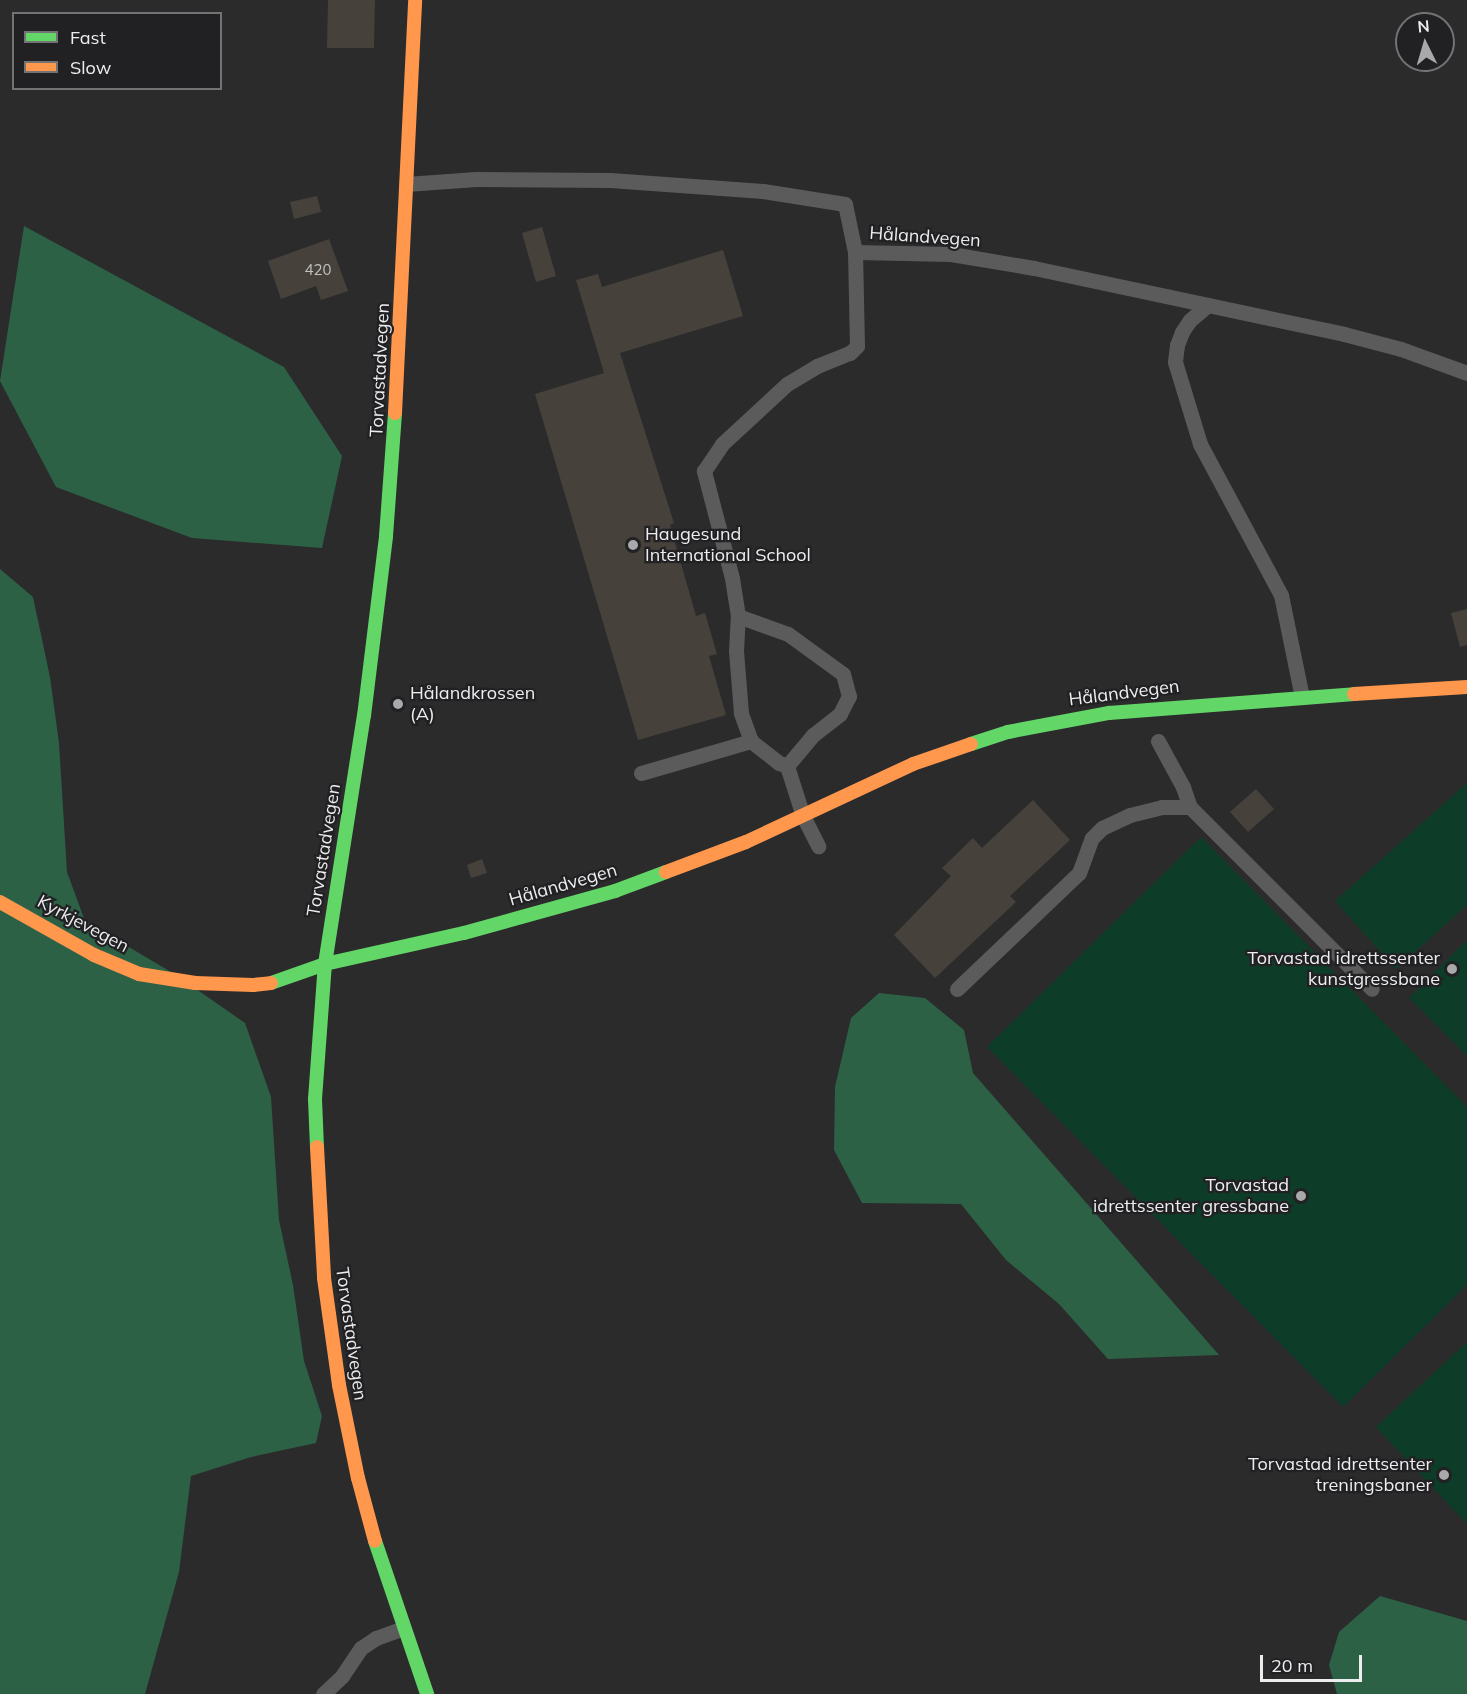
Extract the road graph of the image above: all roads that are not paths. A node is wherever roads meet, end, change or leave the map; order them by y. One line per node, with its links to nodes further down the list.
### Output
1 (415, 0): 2 (main road, Torvastadvegen)
2 (406, 184): 3 (lane, Hålandvegen); 17 (main road, Torvastadvegen)
3 (855, 252): 4 (lane, Hålandvegen); 6 (lane)
4 (1208, 305): 5 (lane, Hålandvegen); 8 (lane)
5 (1467, 373)
6 (738, 616): 9 (lane); 11 (lane)
7 (1467, 687): 8 (main road, Hålandvegen)
8 (1302, 697): 14 (main road, Hålandvegen)
9 (752, 741): 11 (lane); 12 (lane)
10 (1158, 741): 13 (lane)
11 (787, 765): 14 (lane)
12 (641, 772)
13 (1190, 807): 18 (lane); 19 (lane)
14 (803, 816): 15 (lane); 17 (main road, Hålandvegen)
15 (818, 846)
16 (0, 902): 17 (main road, Kyrkjevegen)
17 (325, 964): 20 (main road, Torvastadvegen)
18 (957, 989)
19 (1372, 989)
20 (403, 1628): 21 (lane); 22 (main road, Torvastadvegen)
21 (324, 1694)
22 (427, 1694)

